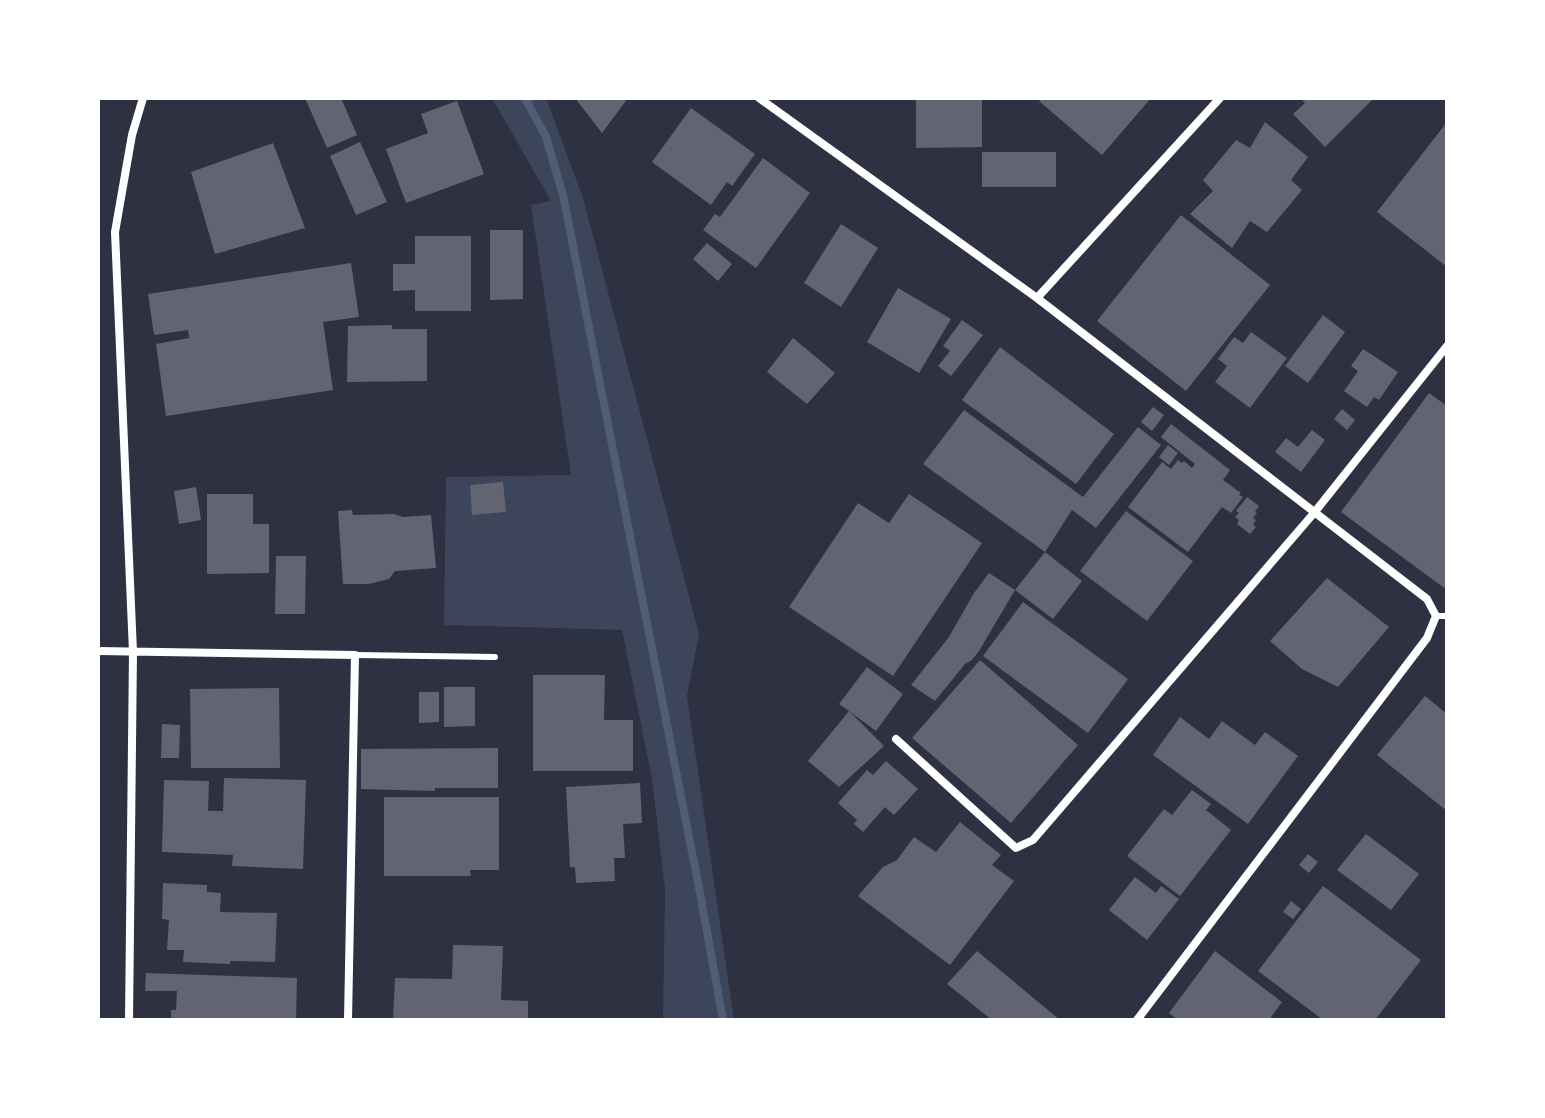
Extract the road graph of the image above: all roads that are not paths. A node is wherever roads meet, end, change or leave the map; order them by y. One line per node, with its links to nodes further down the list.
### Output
1 (143, 98): 10 (street)
2 (759, 98): 4 (street)
3 (1220, 98): 4 (street)
4 (1037, 298): 6 (street)
5 (1447, 346): 6 (street)
6 (1314, 513): 7 (street); 13 (street)
7 (1436, 616): 8 (lane); 16 (street)
8 (1447, 616)
9 (98, 651): 10 (street)
10 (133, 652): 11 (street); 14 (street)
11 (355, 655): 12 (lane); 15 (street)
12 (495, 657)
13 (896, 739)
14 (129, 1020)
15 (348, 1020)
16 (1137, 1020)

